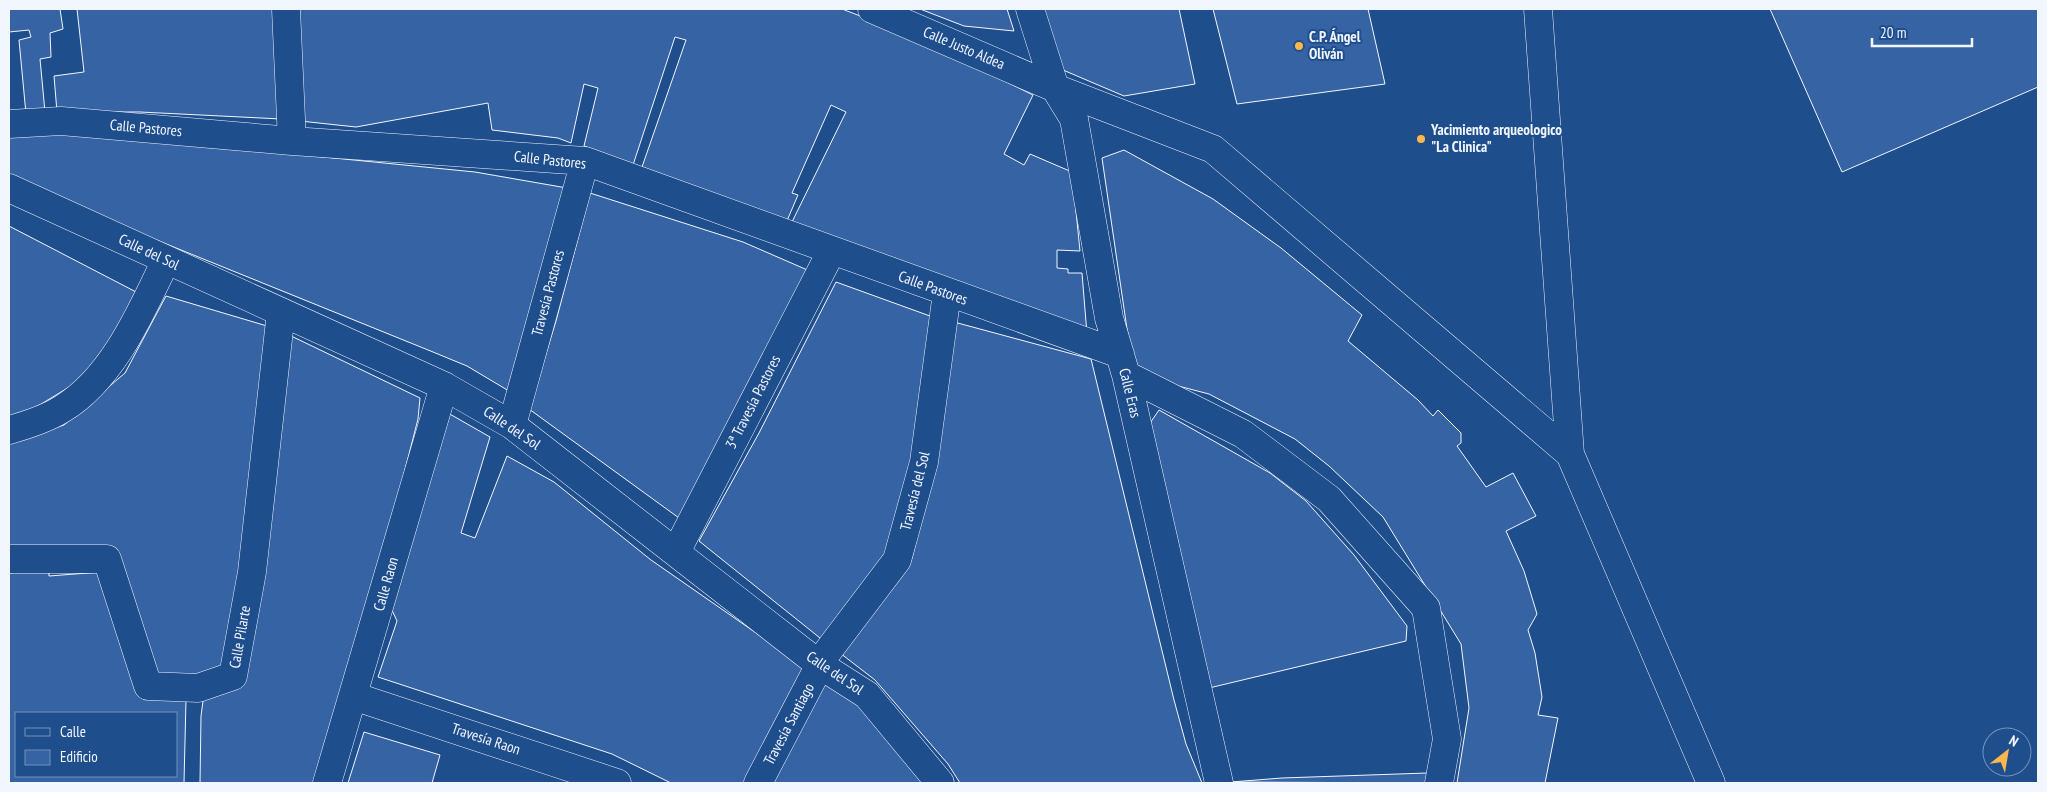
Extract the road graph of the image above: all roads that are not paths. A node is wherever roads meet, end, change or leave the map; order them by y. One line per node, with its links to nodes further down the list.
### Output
1 (286, 9): 7 (street)
2 (872, 9): 5 (street, Calle Justo Aldea)
3 (1030, 9): 5 (street, Calle Eras)
4 (1538, 9): 18 (street)
5 (1055, 88): 14 (street, Calle Eras); 18 (street, Calle Justo Aldea)
6 (9, 124): 7 (street, Calle Pastores)
7 (292, 141): 8 (street, Calle Pastores)
8 (584, 161): 10 (street, Calle Pastores); 16 (street, Travesía Pastores)
9 (9, 188): 11 (street, Calle del Sol)
10 (831, 252): 12 (street, Calle Pastores); 19 (street, 3ª Travesía Pastores)
11 (166, 260): 13 (street, Calle del Sol); 17 (street)
12 (947, 293): 14 (street, Calle Pastores); 21 (street, Travesía del Sol)
13 (281, 312): 15 (street, Calle del Sol); 20 (street, Calle Pilarte)
14 (1123, 365): 27 (street, Calle Eras); 28 (street, Calle Pastores)
15 (444, 386): 16 (street, Calle del Sol); 22 (street, Calle Raon)
16 (512, 425): 19 (street, Calle del Sol)
17 (9, 430)
18 (1570, 454): 29 (street)
19 (676, 552): 21 (street, Calle del Sol)
20 (9, 559)
21 (820, 665): 25 (street, Travesía Santiago); 26 (street, Calle del Sol)
22 (353, 696): 23 (street, Calle Raon); 24 (street, Travesía Raon)
23 (327, 783)
24 (618, 783)
25 (758, 783)
26 (940, 783)
27 (1219, 783)
28 (1439, 783)
29 (1711, 783)

